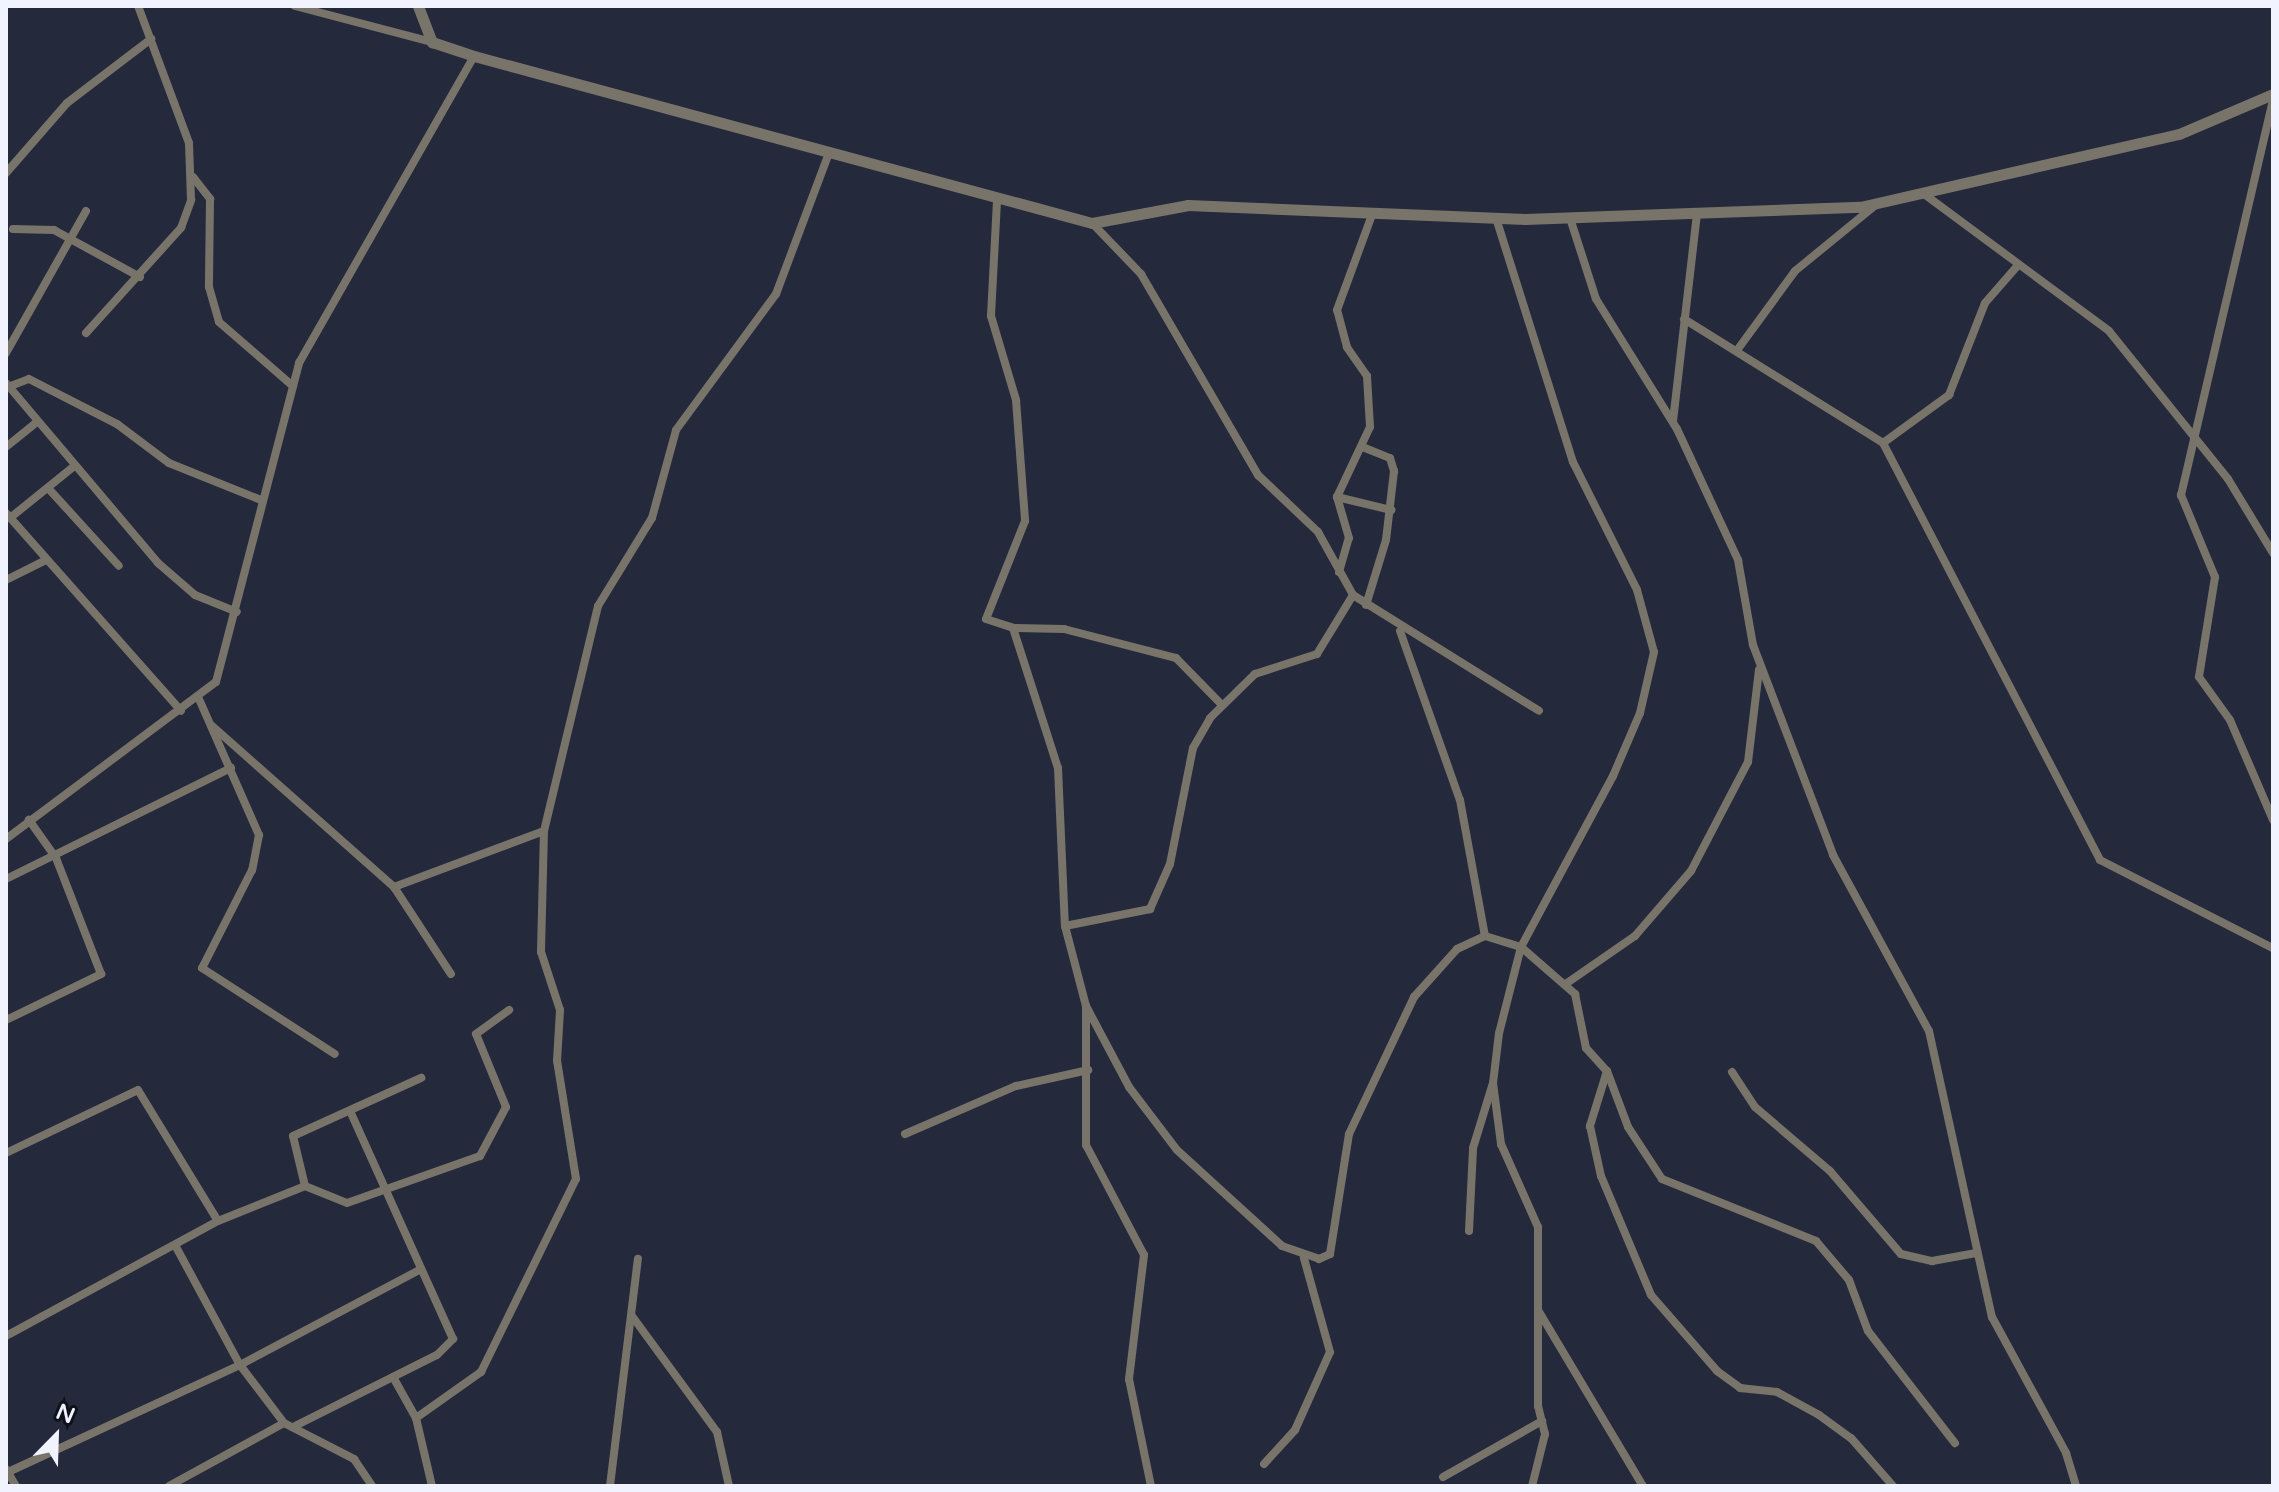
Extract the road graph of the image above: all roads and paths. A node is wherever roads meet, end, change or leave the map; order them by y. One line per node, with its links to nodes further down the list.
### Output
1 (138, 6): 4 (street)
2 (295, 6): 5 (street)
3 (418, 6): 5 (street)
4 (151, 39): 9 (street); 10 (street)
5 (432, 42): 6 (street)
6 (474, 56): 8 (street); 29 (street)
7 (2273, 97): 11 (street); 32 (street)
8 (829, 153): 12 (street); 61 (street)
9 (6, 173)
10 (193, 177): 23 (street); 29 (street)
11 (1924, 194): 13 (street); 22 (street)
12 (997, 201): 19 (street); 50 (street)
13 (1878, 203): 15 (street); 26 (street)
14 (86, 211): 21 (street)
15 (1697, 213): 18 (street); 24 (street)
16 (1372, 215): 17 (street); 19 (street); 35 (street)
17 (1496, 218): 18 (street); 68 (street)
18 (1570, 218): 30 (street)
19 (1092, 223): 45 (street)
20 (13, 229): 21 (street)
21 (69, 236): 23 (street); 27 (street)
22 (2018, 265): 32 (street); 33 (street)
23 (140, 277): 25 (street)
24 (1684, 319): 26 (street); 30 (street)
25 (86, 333)
26 (1738, 349): 33 (street)
27 (6, 353)
28 (7, 385): 31 (street); 39 (street)
29 (293, 386): 39 (street)
30 (1673, 421): 52 (street)
31 (37, 422): 34 (street); 36 (street)
32 (2191, 433): 42 (street); 60 (street)
33 (1883, 443): 69 (street)
34 (6, 447)
35 (1365, 448): 38 (street); 40 (street)
36 (73, 467): 37 (street); 49 (street)
37 (48, 488): 41 (street); 44 (street)
38 (1337, 497): 40 (street); 45 (street)
39 (261, 500): 49 (street)
40 (1391, 510): 48 (street)
41 (8, 516): 43 (street)
42 (2273, 553)
43 (46, 560): 46 (street); 55 (street)
44 (119, 566)
45 (1339, 572): 47 (street)
46 (6, 580)
47 (1353, 595): 48 (street); 54 (street)
48 (1366, 605): 51 (street)
49 (237, 612): 53 (street)
50 (1013, 628): 54 (street); 66 (street)
51 (1399, 630): 56 (street); 67 (street)
52 (1760, 665): 71 (street); 89 (street)
53 (199, 699): 55 (street); 57 (street)
54 (1220, 703): 66 (street)
55 (181, 711): 59 (street)
56 (1539, 711)
57 (210, 725): 58 (street); 65 (street)
58 (231, 768): 63 (street); 75 (street)
59 (29, 820): 62 (street); 63 (street)
60 (2273, 820)
61 (544, 831): 65 (street); 98 (street)
62 (6, 839)
63 (56, 858): 64 (street); 74 (street)
64 (6, 879)
65 (394, 887): 70 (street)
66 (1065, 926): 72 (street)
67 (1485, 936): 68 (street); 90 (street)
68 (1521, 947): 71 (street); 80 (street)
69 (2273, 948)
70 (451, 974)
71 (1567, 983): 77 (street)
72 (1086, 1006): 76 (street); 90 (street)
73 (509, 1010): 85 (street)
74 (6, 1020)
75 (335, 1054)
76 (1088, 1070): 82 (street); 112 (street)
77 (1607, 1071): 102 (street); 115 (street)
78 (1732, 1072): 89 (street)
79 (421, 1078): 81 (street)
80 (1493, 1083): 87 (street); 93 (street)
81 (350, 1111): 84 (street); 85 (street)
82 (905, 1134)
83 (6, 1153): 86 (street)
84 (305, 1186): 85 (street); 86 (street)
85 (388, 1193): 92 (street)
86 (218, 1221): 88 (street)
87 (1469, 1231)
88 (175, 1245): 95 (street); 96 (street)
89 (1976, 1253): 116 (street)
90 (1304, 1258): 103 (street)
91 (638, 1259): 94 (street)
92 (421, 1269): 96 (street); 97 (street)
93 (1537, 1310): 99 (street); 114 (street)
94 (632, 1316): 110 (street); 111 (street)
95 (6, 1336)
96 (240, 1365): 100 (street); 104 (street)
97 (393, 1377): 98 (street); 101 (street)
98 (416, 1418): 109 (street)
99 (1542, 1421): 105 (street); 113 (street)
100 (284, 1423): 101 (street); 107 (street)
101 (293, 1427): 108 (street)
102 (1955, 1443)
103 (1264, 1464)
104 (7, 1471): 106 (street)
105 (1443, 1477)
106 (16, 1486)
107 (169, 1486)
108 (372, 1486)
109 (432, 1486)
110 (610, 1486)
111 (729, 1486)
112 (1151, 1486)
113 (1532, 1486)
114 (1643, 1486)
115 (1893, 1486)
116 (2076, 1486)

